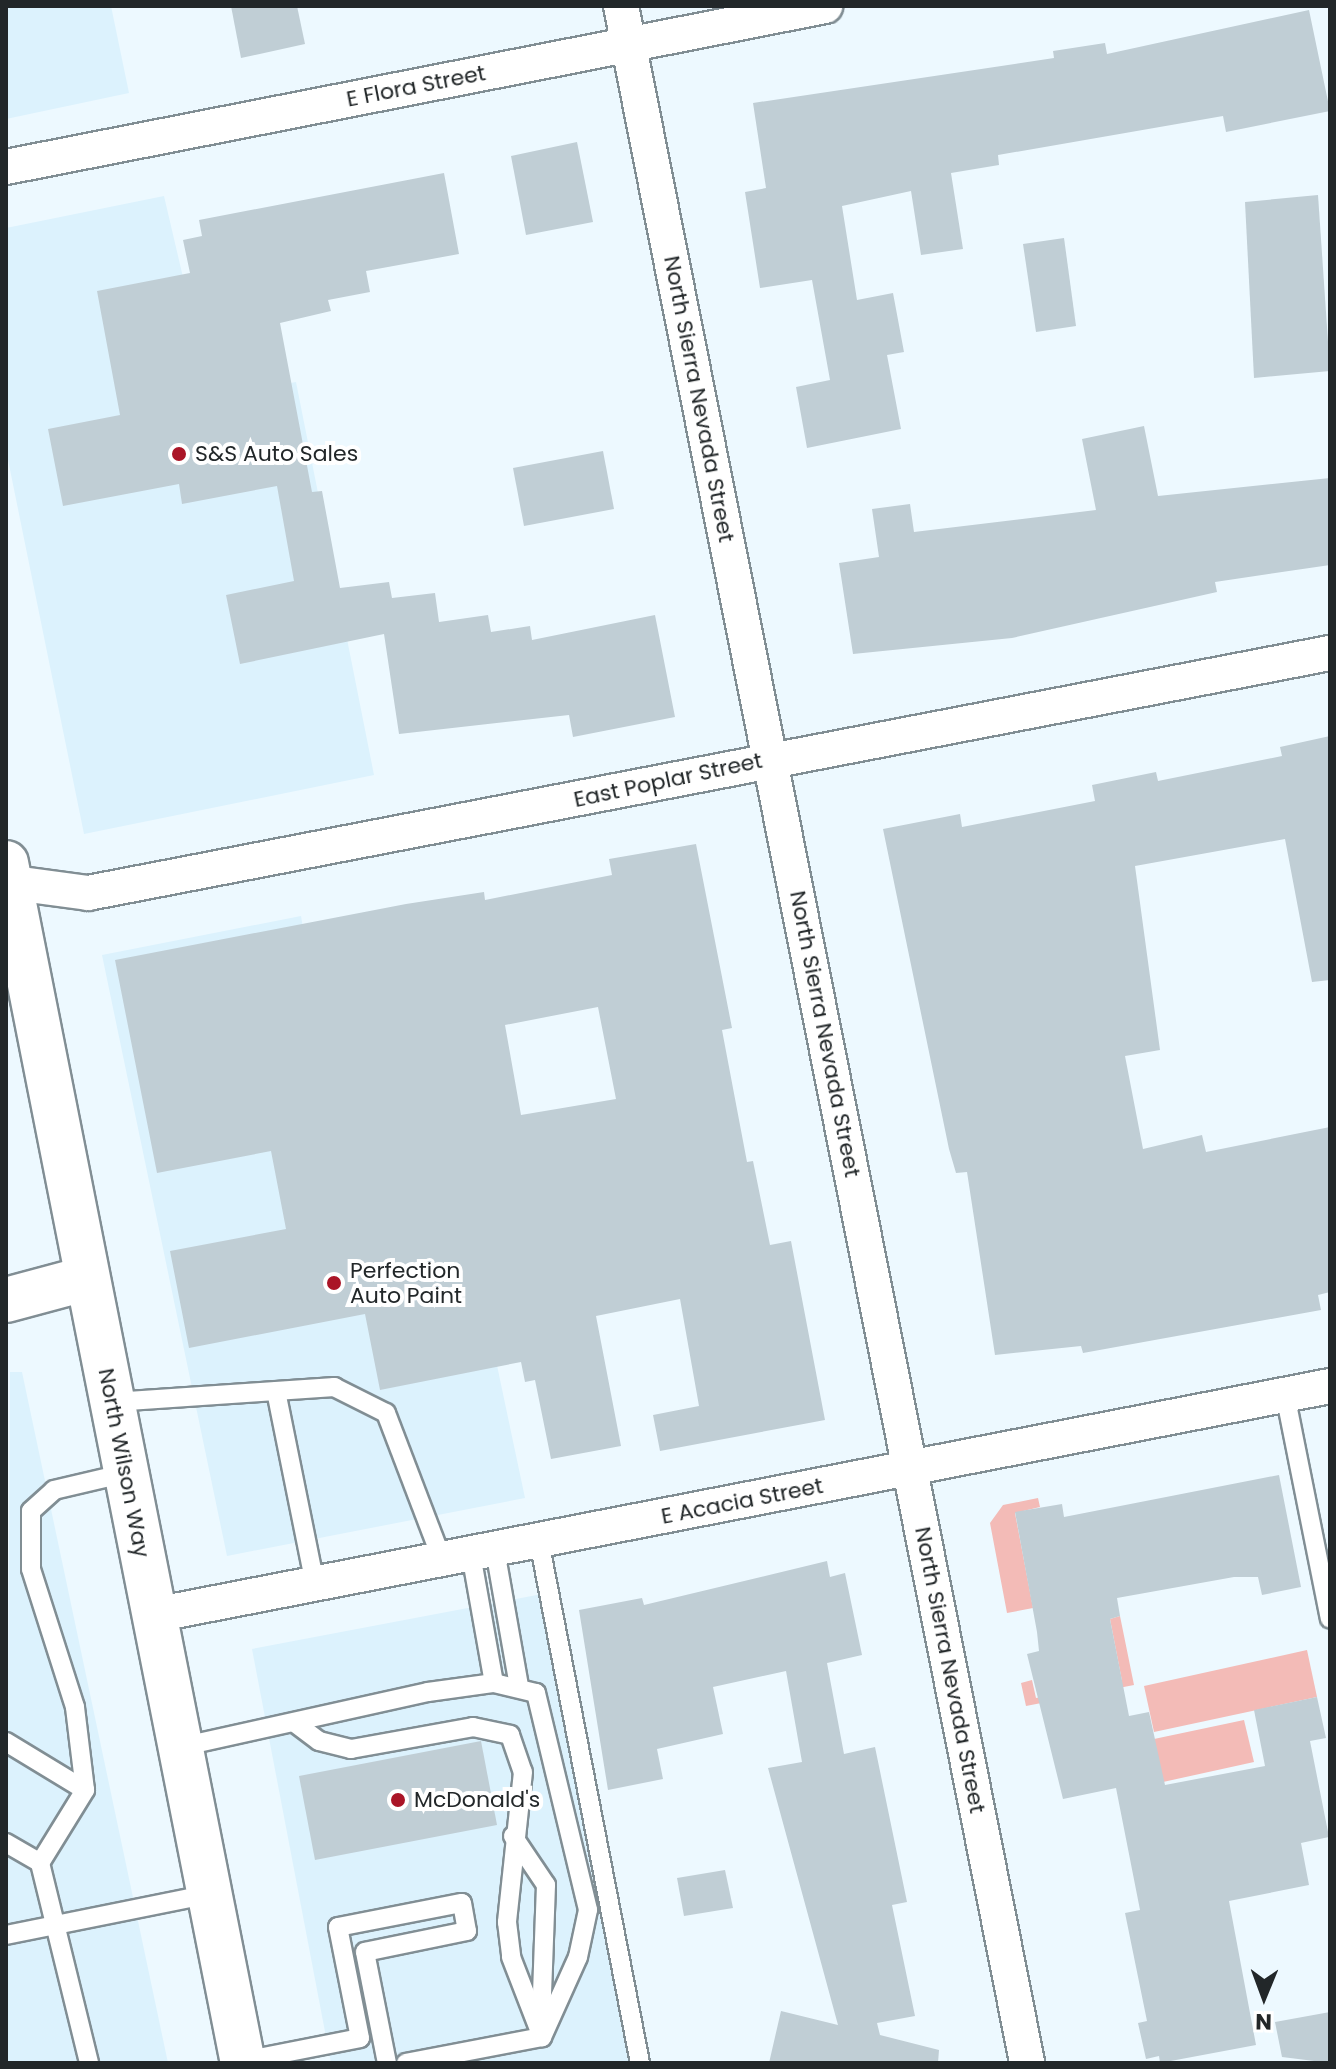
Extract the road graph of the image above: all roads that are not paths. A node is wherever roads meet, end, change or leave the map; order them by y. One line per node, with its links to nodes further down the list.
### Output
1 (621, 6): 3 (street, North Sierra Nevada Street)
2 (825, 6): 3 (street, E Flora Street)
3 (627, 45): 4 (street, E Flora Street); 6 (street, North Sierra Nevada Street)
4 (6, 167)
5 (1330, 653): 6 (street, East Poplar Street)
6 (771, 759): 7 (street, East Poplar Street); 16 (street, North Sierra Nevada Street)
7 (7, 876): 8 (main road, North Wilson Way)
8 (32, 982): 9 (main road); 10 (main road, North Wilson Way)
9 (6, 1031)
10 (84, 1279): 11 (main road); 15 (main road, North Wilson Way)
11 (6, 1300)
12 (1330, 1386): 14 (street, E Acacia Street)
13 (276, 1391): 15 (lane); 19 (lane); 20 (lane)
14 (1285, 1394): 16 (street, E Acacia Street); 22 (lane)
15 (112, 1402): 17 (main road, North Wilson Way)
16 (911, 1468): 18 (street, E Acacia Street); 41 (street, North Sierra Nevada Street)
17 (126, 1473): 21 (main road, North Wilson Way); 28 (lane)
18 (539, 1541): 19 (street, E Acacia Street); 40 (lane)
19 (470, 1554): 20 (street, E Acacia Street); 23 (lane); 24 (lane)
20 (315, 1584): 21 (street, E Acacia Street)
21 (154, 1615): 27 (main road, North Wilson Way)
22 (1330, 1619)
23 (494, 1683): 24 (lane); 25 (lane)
24 (519, 1686): 35 (lane)
25 (295, 1723): 27 (lane); 29 (lane)
26 (6, 1742): 28 (lane)
27 (180, 1747): 32 (main road, North Wilson Way)
28 (85, 1790): 31 (lane)
29 (513, 1836): 35 (lane); 35 (lane)
30 (6, 1843): 31 (lane)
31 (40, 1863): 33 (lane)
32 (209, 1894): 33 (lane); 36 (main road, North Wilson Way)
33 (58, 1924): 34 (lane); 37 (lane)
34 (6, 1935)
35 (542, 2037): 39 (lane)
36 (242, 2062): 38 (lane)
37 (89, 2063)
38 (387, 2063)
39 (406, 2063)
40 (640, 2063)
41 (1027, 2063)

